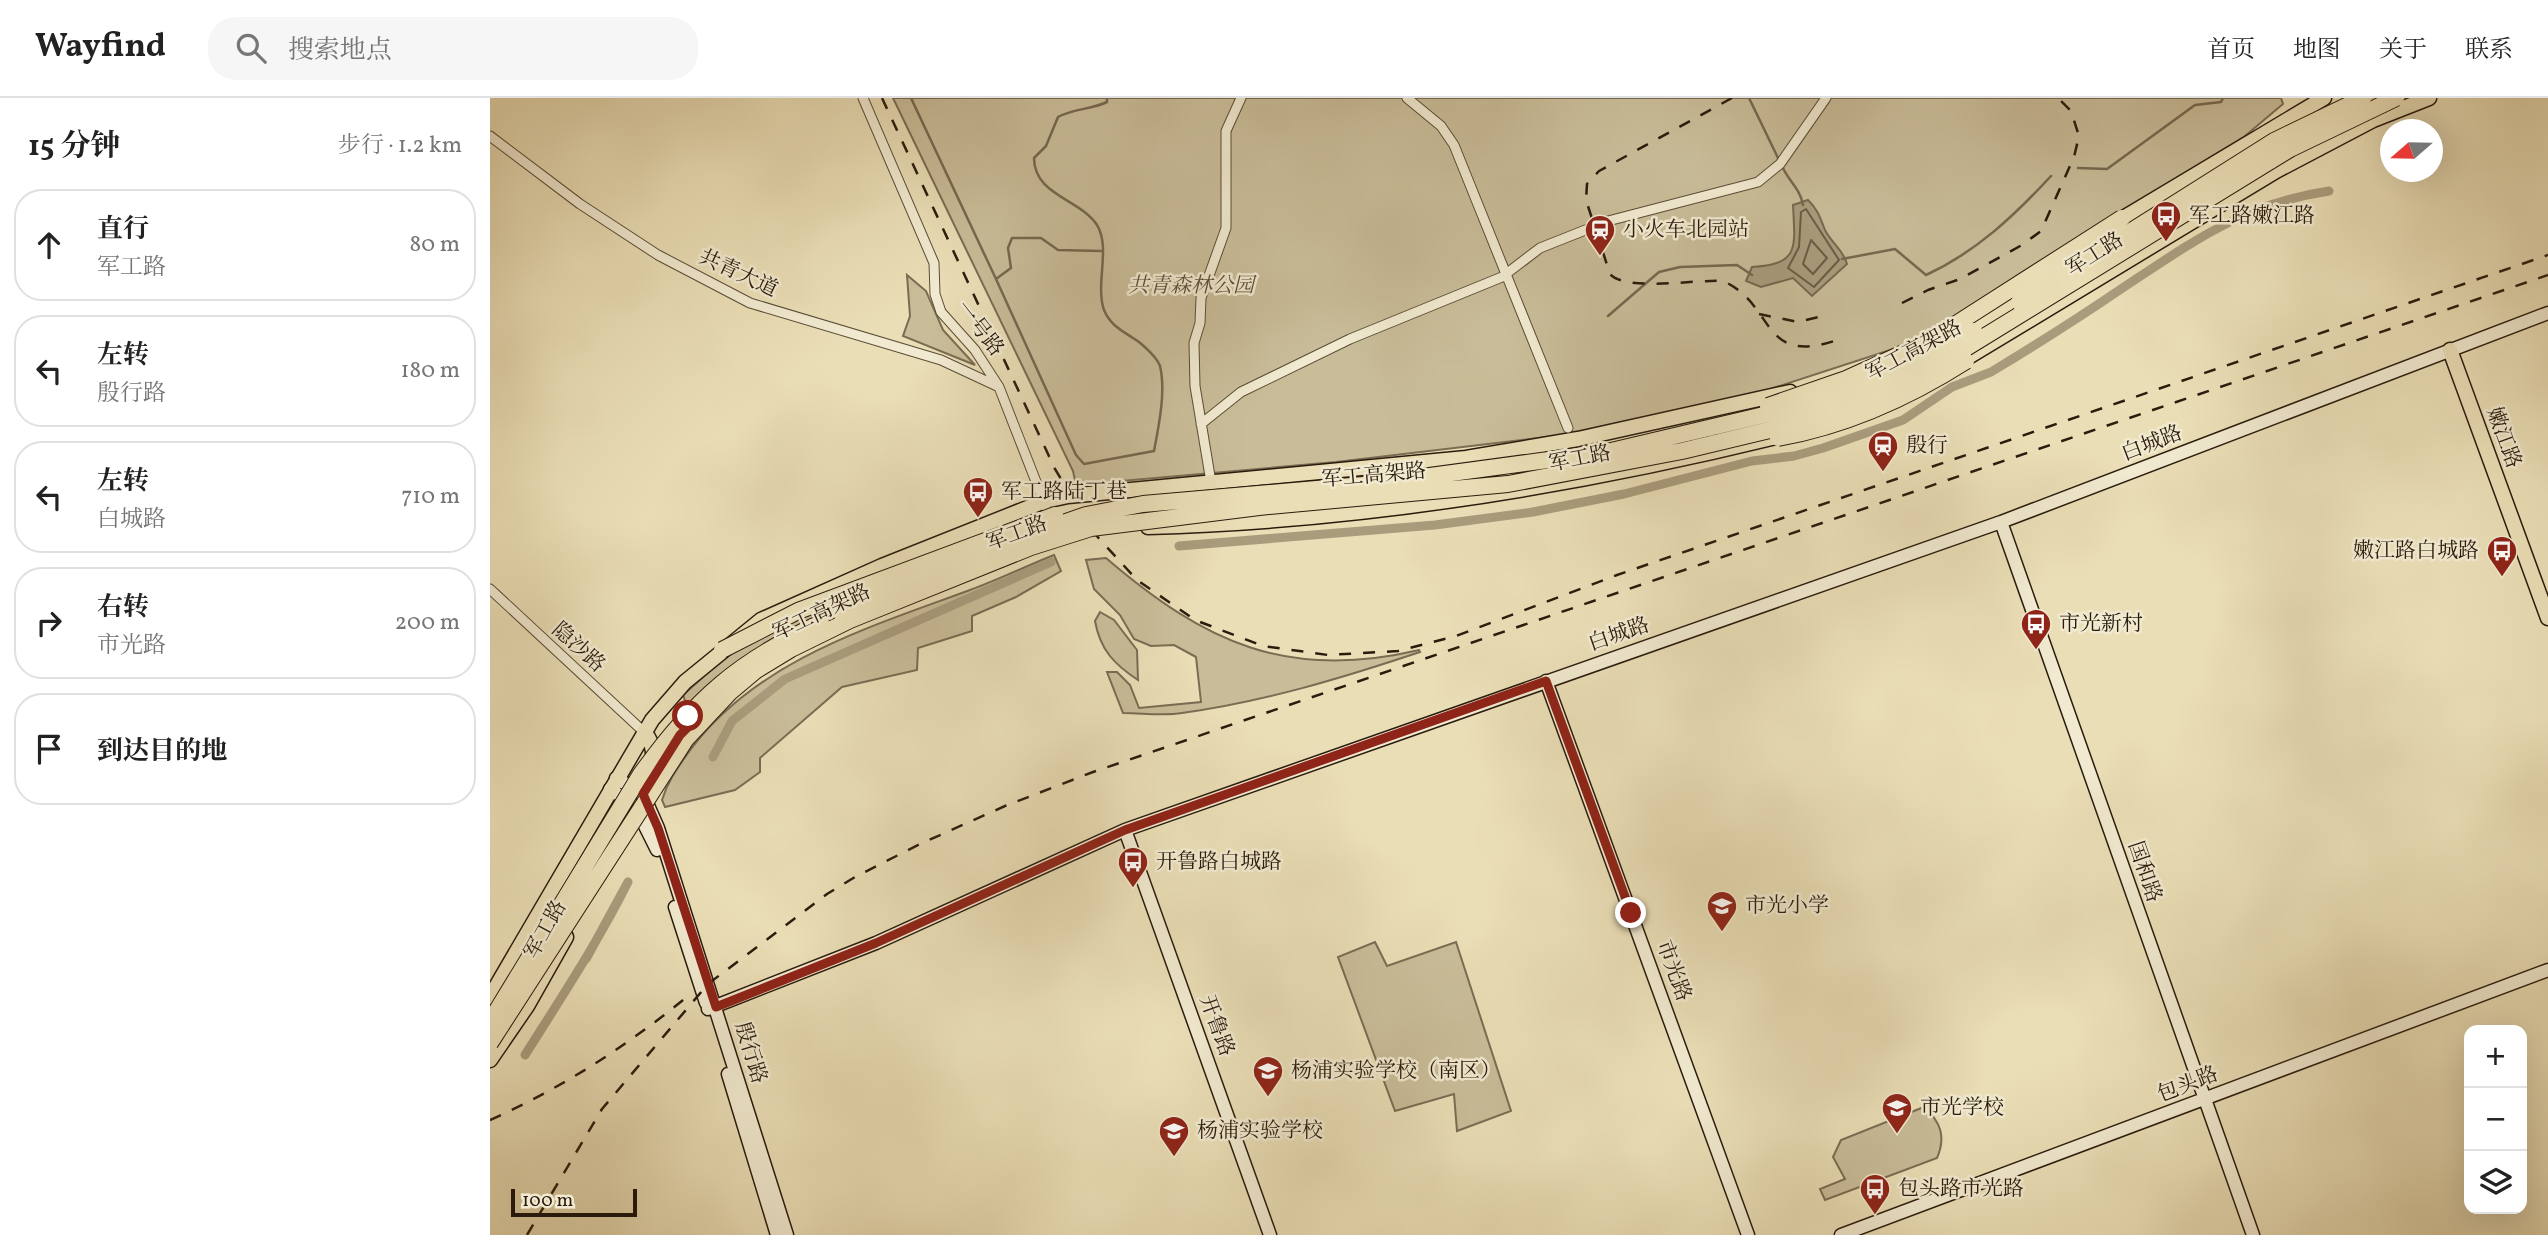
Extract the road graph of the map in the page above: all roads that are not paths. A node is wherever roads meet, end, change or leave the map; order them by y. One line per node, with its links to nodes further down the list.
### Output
1 (863, 98): 16 (street, 一号路)
2 (1241, 98): 17 (street)
3 (1406, 98): 13 (street)
4 (1826, 98): 13 (street)
5 (2324, 98): 11 (main road, 军工路)
6 (2363, 98): 9 (street); 19 (highway, 军工高架路, bridge)
7 (2396, 98): 20 (highway, 军工高架路, bridge)
8 (2429, 98): 9 (main road, 军工路)
9 (2373, 120): 12 (main road, 军工路)
10 (490, 136): 16 (street, 共青大道)
11 (2122, 218): 19 (highway, bridge); 21 (main road, 军工路)
12 (2139, 253): 20 (highway, bridge); 25 (main road, 军工路)
13 (1507, 274): 17 (street); 18 (street)
14 (2548, 313): 15 (street, 白城路)
15 (2450, 349): 24 (street, 白城路); 27 (main road, 嫩江路)
16 (999, 387): 22 (street, 一号路)
17 (1201, 424): 21 (street)
18 (1568, 428)
19 (1711, 429): 23 (highway, 军工高架路, bridge)
20 (1682, 451): 42 (highway, 军工高架路, bridge)
21 (1211, 482): 22 (main road, 军工路)
22 (1045, 501): 25 (street, 一号路); 28 (main road, 军工路)
23 (1124, 506): 28 (highway, bridge); 41 (highway, 军工高架路, bridge)
24 (2001, 522): 29 (street, 白城路); 44 (street, 国和路)
25 (1057, 542): 31 (main road, 军工路)
26 (490, 589): 32 (street, 隐沙路)
27 (2548, 618)
28 (722, 650): 30 (main road, 军工路)
29 (1546, 681): 35 (street, 白城路); 48 (street, 市光路)
30 (676, 692): 31 (main road); 32 (main road, 军工路)
31 (697, 718): 34 (main road, 军工路)
32 (644, 732): 33 (main road, 军工路); 34 (main road, 军工路)
33 (613, 783): 34 (street); 36 (main road, 军工路)
34 (639, 800): 37 (main road, 军工路); 40 (street, 殷行路)
35 (1125, 830): 40 (street, 白城路); 47 (street, 开鲁路)
36 (581, 840): 37 (main road); 39 (main road, 军工路)
37 (611, 854): 43 (main road, 军工路)
38 (2548, 970): 44 (street, 包头路)
39 (490, 998)
40 (712, 1008): 45 (street, 殷行路); 46 (street, 殷行路)
41 (490, 1022)
42 (490, 1043)
43 (490, 1060)
44 (2204, 1100): 49 (street, 包头路); 50 (street, 国和路)
45 (777, 1235)
46 (787, 1235)
47 (1270, 1235)
48 (1748, 1235)
49 (1841, 1235)
50 (2253, 1235)

